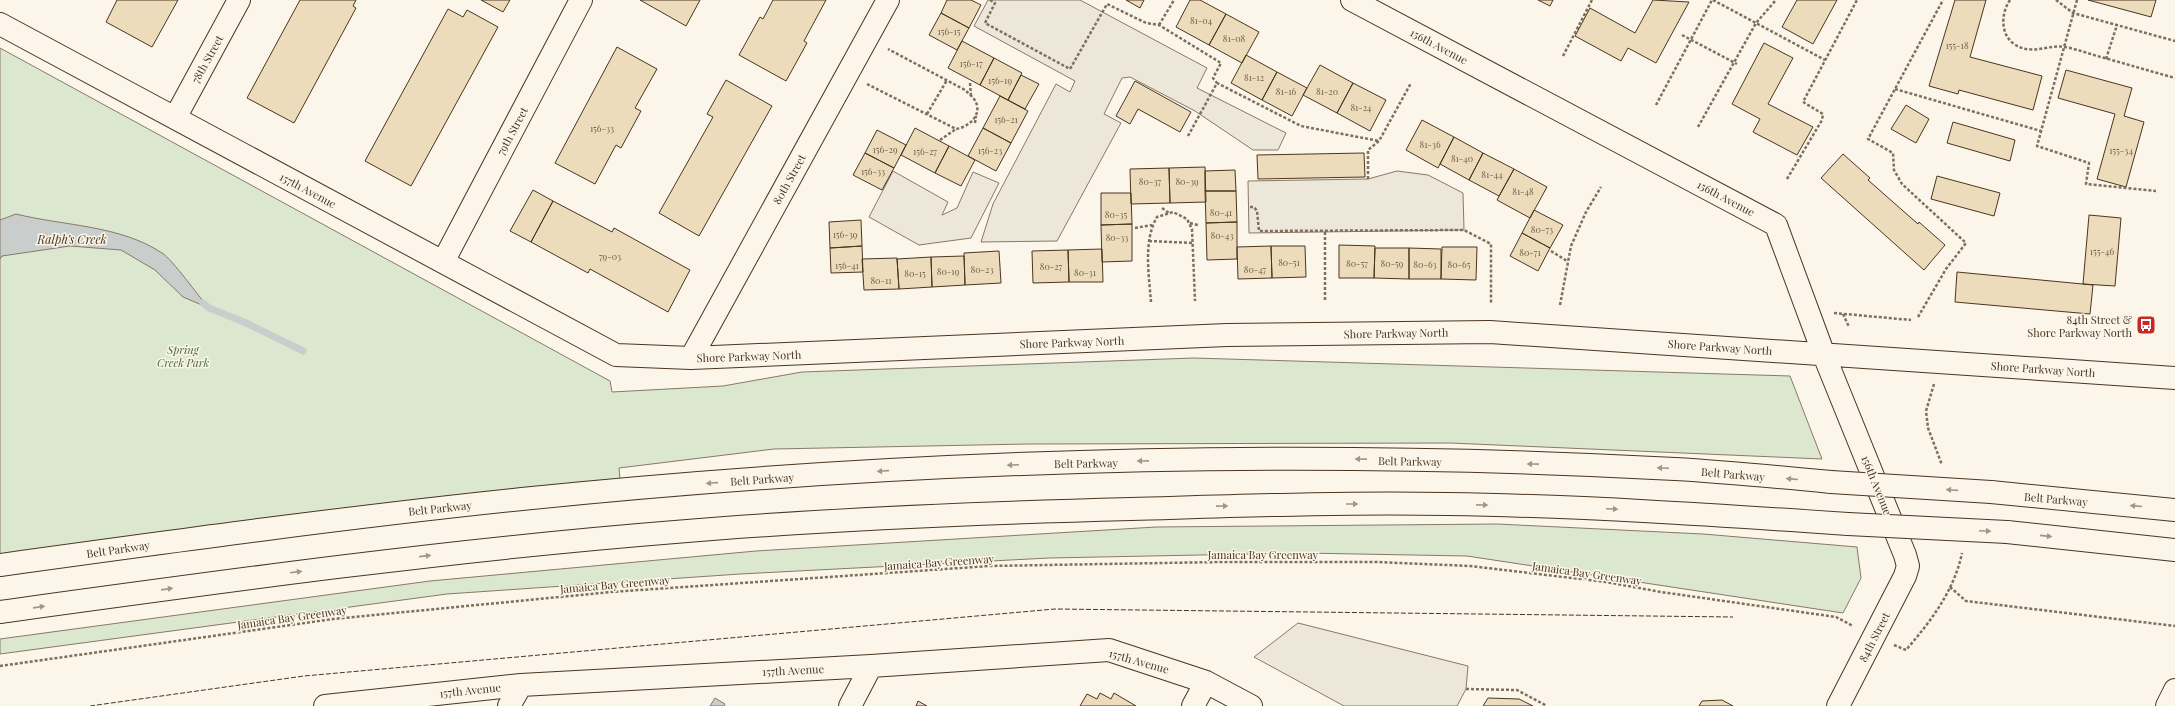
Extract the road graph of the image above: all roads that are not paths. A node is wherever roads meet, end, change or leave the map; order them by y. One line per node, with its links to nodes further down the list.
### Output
1 (239, 0): 6 (main road, 78th Street)
2 (582, 0): 7 (main road, 79th Street)
3 (888, 0): 10 (main road, 80th Street)
4 (1352, 0): 9 (main road, 156th Avenue)
5 (0, 24): 6 (main road, 157th Avenue)
6 (175, 118): 7 (main road, 157th Avenue)
7 (443, 262): 8 (main road, 157th Avenue)
8 (616, 355): 10 (main road, Shore Parkway North)
9 (1824, 355): 10 (main road, Shore Parkway North); 11 (main road, Shore Parkway North); 15 (main road, 156th Avenue)
10 (690, 358)
11 (2175, 378)
12 (2175, 510): 14 (main road, Belt Parkway, one-way to 14, bridge)
13 (2175, 550): 16 (main road, one-way to 13, bridge)
14 (0, 565)
15 (1908, 566): 26 (main road, 84th Street)
16 (0, 612)
17 (871, 666): 18 (main road, 157th Avenue); 19 (main road, 157th Avenue); 23 (main road)
18 (1206, 682): 24 (main road); 25 (main road, 157th Avenue)
19 (521, 685): 21 (main road, 157th Avenue); 22 (main road)
20 (2175, 690): 27 (main road)
21 (325, 706)
22 (509, 706)
23 (850, 706)
24 (1193, 706)
25 (1251, 706)
26 (1838, 706)
27 (2167, 706)

